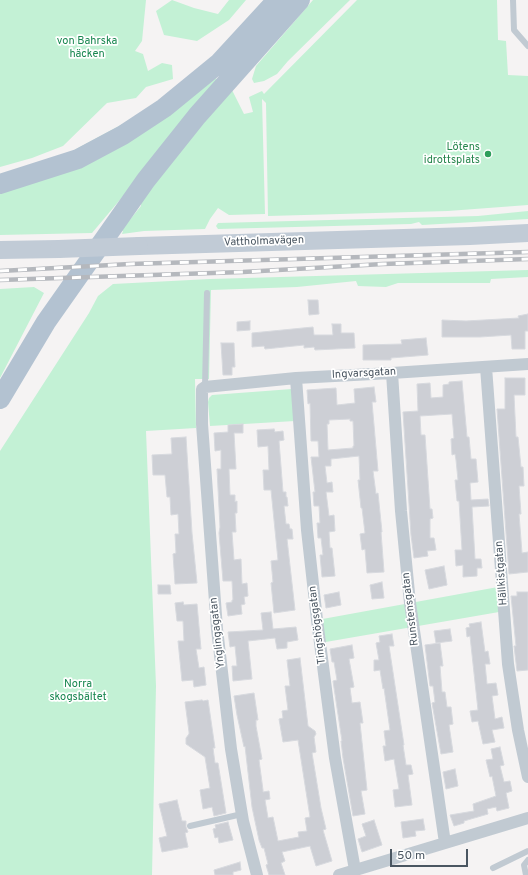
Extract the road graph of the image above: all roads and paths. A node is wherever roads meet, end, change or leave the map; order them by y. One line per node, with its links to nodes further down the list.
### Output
1 (277, 0): 5 (main road)
2 (300, 0): 14 (main road)
3 (513, 0): 4 (lane)
4 (528, 46)
5 (0, 184)
6 (528, 233): 7 (main road, Vattholmavägen, bridge)
7 (0, 250)
8 (207, 292): 13 (lane, Ynglingagatan)
9 (528, 364): 10 (street, Ingvarsgatan)
10 (486, 366): 11 (street, Ingvarsgatan); 15 (street, Hällkistgatan)
11 (392, 373): 12 (street, Ingvarsgatan); 19 (street, Runstensgatan)
12 (296, 378): 13 (street, Ingvarsgatan); 23 (street, Tingshögsgatan)
13 (203, 388): 16 (street, Ynglingagatan)
14 (0, 399)
15 (528, 777)
16 (242, 814): 18 (lane); 24 (street, Ynglingagatan)
17 (528, 818): 19 (street)
18 (190, 826)
19 (445, 843): 23 (street)
20 (528, 852): 22 (lane)
21 (528, 860): 26 (lane)
22 (493, 868)
23 (355, 870): 25 (street)
24 (257, 875)
25 (338, 875)
26 (526, 875)

